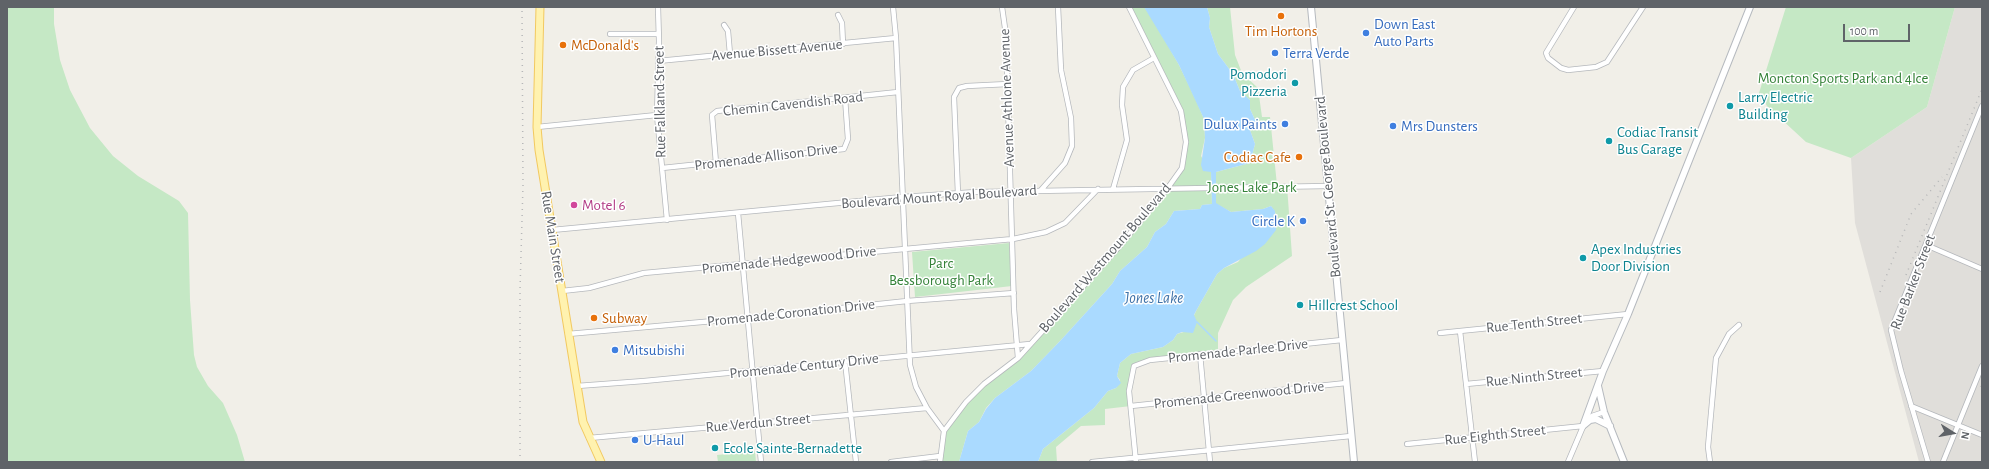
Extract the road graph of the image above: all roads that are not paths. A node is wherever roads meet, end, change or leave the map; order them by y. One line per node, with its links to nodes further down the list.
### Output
1 (540, 7): 25 (main road, Rue Main Street)
2 (658, 7): 14 (street, Rue Falkland Street)
3 (893, 7): 15 (street)
4 (1002, 7): 20 (street, Avenue Athlone Avenue)
5 (1058, 7): 32 (street)
6 (1129, 7): 18 (street, Boulevard Westmount Boulevard)
7 (1311, 7): 28 (main road, Boulevard St. George Boulevard)
8 (1574, 7): 9 (street)
9 (1643, 7)
10 (1750, 7): 47 (main road)
11 (838, 15): 16 (street)
12 (724, 25): 17 (street)
13 (610, 34): 14 (street)
14 (658, 34): 19 (street, Rue Falkland Street)
15 (896, 38): 16 (street, Avenue Bissett Avenue); 21 (street)
16 (844, 44): 17 (street, Avenue Bissett Avenue)
17 (730, 54): 19 (street, Avenue Bissett Avenue)
18 (1154, 58): 30 (street); 31 (street, Boulevard Westmount Boulevard)
19 (658, 61): 24 (street, Rue Falkland Street)
20 (1008, 84): 33 (street, Avenue Athlone Avenue); 34 (street)
21 (898, 92): 22 (street, Chemin Cavendish Road); 35 (street)
22 (845, 98): 26 (street, Promenade Allison Drive); 26 (street, Chemin Cavendish Road)
23 (1982, 106): 40 (street, Rue Barker Street)
24 (657, 115): 25 (street); 27 (street, Rue Falkland Street)
25 (537, 127): 38 (main road, Rue Main Street)
26 (716, 163): 27 (street, Promenade Allison Drive)
27 (662, 168): 37 (street, Rue Falkland Street)
28 (1328, 186): 31 (street, Boulevard Mount Royal Boulevard); 53 (main road, Boulevard St. George Boulevard)
29 (1098, 189): 30 (street, Boulevard Mount Royal Boulevard); 32 (street, Boulevard Mount Royal Boulevard); 39 (street, Promenade Hedgewood Drive)
30 (1114, 189): 31 (street, Boulevard Mount Royal Boulevard)
31 (1167, 189): 54 (street, Boulevard Westmount Boulevard)
32 (1041, 190): 33 (street, Boulevard Mount Royal Boulevard)
33 (1011, 191): 34 (street, Boulevard Mount Royal Boulevard); 39 (street, Avenue Athlone Avenue)
34 (958, 194): 35 (street, Boulevard Mount Royal Boulevard)
35 (902, 197): 36 (street, Boulevard Mount Royal Boulevard); 41 (street)
36 (738, 213): 37 (street, Boulevard Mount Royal Boulevard); 42 (street)
37 (667, 220): 38 (street, Boulevard Mount Royal Boulevard)
38 (552, 230): 44 (main road, Rue Main Street)
39 (1013, 239): 41 (street, Promenade Hedgewood Drive); 45 (street, Avenue Athlone Avenue)
40 (1926, 245): 43 (street); 69 (street, Rue Barker Street)
41 (905, 248): 42 (street, Promenade Hedgewood Drive); 46 (street)
42 (742, 265): 44 (street, Promenade Hedgewood Drive); 48 (street)
43 (1982, 269)
44 (562, 290): 52 (main road, Rue Main Street)
45 (1014, 293): 46 (street, Promenade Coronation Drive); 55 (street, Avenue Athlone Avenue)
46 (907, 301): 48 (street, Promenade Coronation Drive); 57 (street)
47 (1628, 314): 50 (street, Rue Tenth Street); 62 (main road)
48 (747, 318): 52 (street, Promenade Coronation Drive); 61 (street)
49 (1739, 325): 96 (street)
50 (1460, 331): 51 (street, Rue Tenth Street); 64 (street)
51 (1440, 333)
52 (568, 334): 66 (main road, Rue Main Street)
53 (1342, 340): 56 (street, Promenade Parlee Drive); 63 (main road, Boulevard St. George Boulevard)
54 (1030, 344): 55 (street, Promenade Century Drive); 58 (street, Boulevard Westmount Boulevard)
55 (1016, 345): 57 (street, Promenade Century Drive); 58 (street, Avenue Athlone Avenue)
56 (1200, 354): 67 (street); 68 (street, Promenade Parlee Drive)
57 (910, 355): 59 (street, Promenade Century Drive); 70 (street)
58 (1018, 358): 77 (street, Boulevard Westmount Boulevard)
59 (845, 362): 61 (street, Promenade Century Drive); 72 (street)
60 (1982, 366): 76 (street)
61 (752, 370): 66 (street, Promenade Century Drive); 73 (street)
62 (1603, 370): 64 (street, Rue Ninth Street); 65 (main road)
63 (1346, 383): 67 (street, Promenade Greenwood Drive); 79 (main road, Boulevard St. George Boulevard)
64 (1466, 384): 81 (street)
65 (1598, 385): 71 (main road); 74 (main road)
66 (577, 386): 80 (main road, Rue Main Street)
67 (1204, 398): 68 (street, Promenade Greenwood Drive); 83 (street)
68 (1131, 406): 85 (street)
69 (1912, 406): 76 (street); 97 (street, Rue Barker Street)
70 (927, 408): 72 (street, Rue Verdun Street); 77 (street)
71 (1604, 412): 74 (street); 75 (main road)
72 (850, 414): 73 (street, Rue Verdun Street); 88 (street)
73 (757, 423): 80 (street, Rue Verdun Street); 87 (street)
74 (1582, 426): 75 (main road); 81 (street, Rue Eighth Street); 94 (street)
75 (1610, 426): 95 (main road)
76 (1958, 426): 78 (street); 98 (street)
77 (944, 431): 84 (street, Boulevard Westmount Boulevard)
78 (1982, 435)
79 (1351, 436): 83 (street); 92 (main road, Boulevard St. George Boulevard)
80 (589, 438): 86 (main road, Rue Main Street)
81 (1472, 438): 82 (street, Rue Eighth Street); 93 (street)
82 (1407, 444)
83 (1209, 450): 85 (street); 91 (street)
84 (940, 459): 89 (street)
85 (1136, 460): 90 (street)
86 (601, 462)
87 (761, 462)
88 (856, 462)
89 (891, 462)
90 (1092, 462)
91 (1210, 462)
92 (1354, 462)
93 (1475, 462)
94 (1568, 462)
95 (1624, 462)
96 (1710, 462)
97 (1928, 462)
98 (1943, 462)

